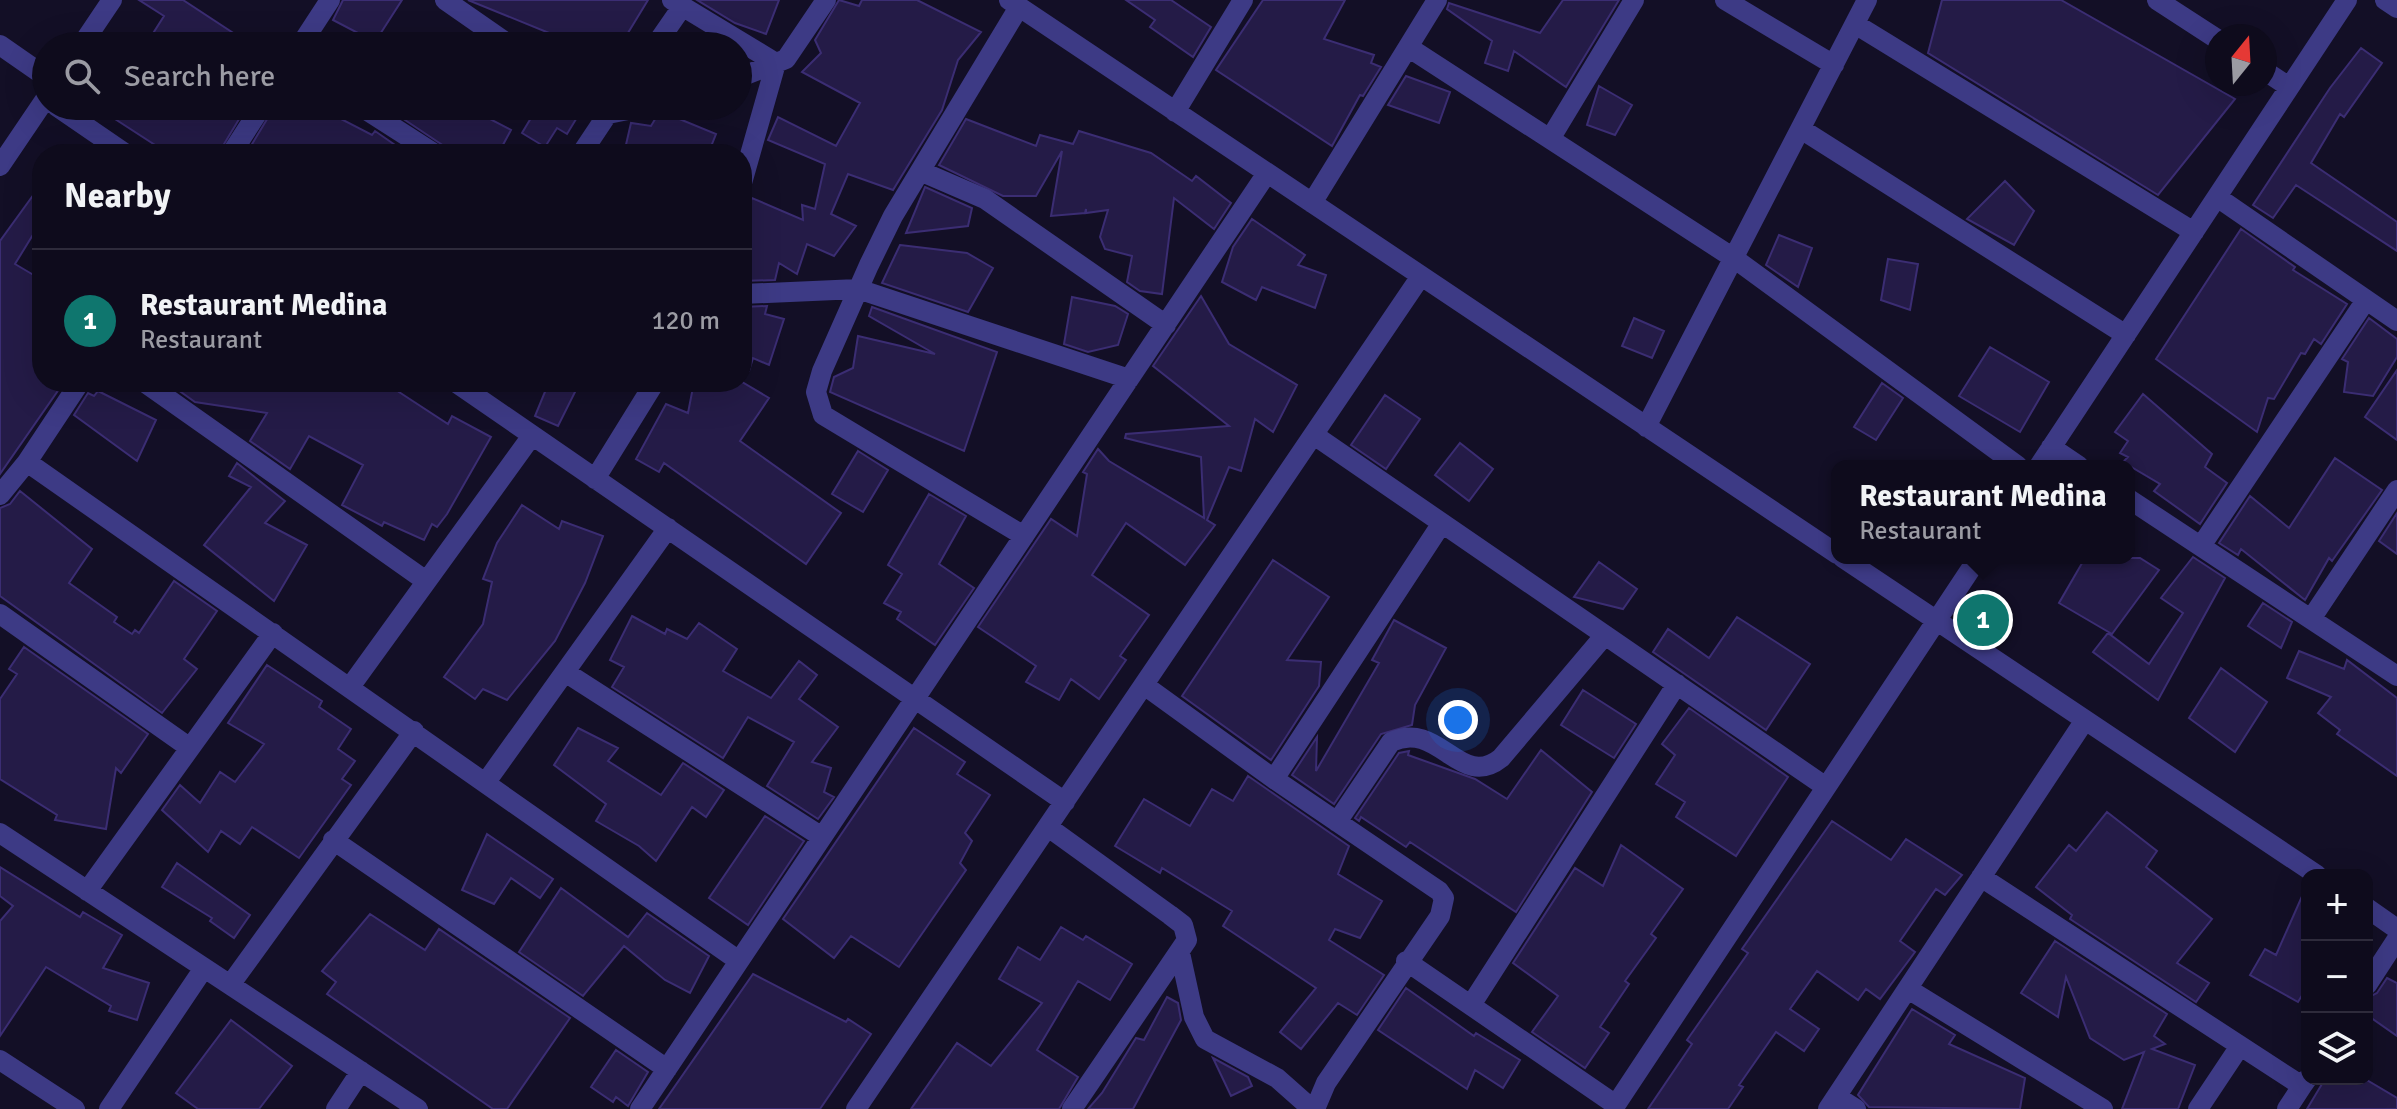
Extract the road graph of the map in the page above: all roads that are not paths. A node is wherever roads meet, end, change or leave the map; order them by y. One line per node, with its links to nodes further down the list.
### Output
1 (112, 0): 18 (street)
2 (330, 0): 19 (street)
3 (445, 0): 20 (street)
4 (826, 0): 26 (street)
5 (1243, 0): 32 (street)
6 (1437, 0): 24 (street)
7 (1634, 0): 39 (street)
8 (1725, 0): 27 (street)
9 (1867, 0): 16 (street)
10 (2157, 0): 17 (street)
11 (2347, 0): 31 (street)
12 (2385, 0): 15 (street)
13 (677, 3): 21 (street); 22 (street)
14 (1014, 3): 32 (street); 46 (street)
15 (2397, 8)
16 (1855, 24): 27 (street); 50 (street)
17 (2205, 31)
18 (90, 32)
19 (309, 32)
20 (491, 32)
21 (662, 32)
22 (725, 32)
23 (0, 45): 28 (street)
24 (1408, 47): 39 (street); 49 (street)
25 (752, 48): 26 (street)
26 (776, 63): 29 (street); 44 (street)
27 (1834, 65): 38 (street)
28 (32, 67)
29 (752, 72)
30 (2277, 79): 31 (street)
31 (2289, 87): 48 (street)
32 (1175, 112): 47 (street)
33 (32, 119): 45 (street)
34 (76, 120): 40 (street)
35 (253, 120): 41 (street)
36 (382, 120): 42 (street)
37 (600, 120): 43 (street)
38 (1801, 129): 51 (street); 58 (street)
39 (1550, 139): 51 (street)
40 (111, 144)
41 (237, 144)
42 (419, 144)
43 (587, 144)
44 (752, 148)
45 (0, 166)
46 (920, 171): 53 (street); 57 (street)
47 (1267, 173): 49 (street); 57 (street)
48 (2217, 197): 50 (street); 55 (street)
49 (1312, 203): 52 (street)
50 (2194, 232): 58 (street)
51 (1735, 259): 64 (street); 68 (street)
52 (1421, 276): 64 (street); 65 (street)
53 (858, 289): 54 (street); 59 (street); 78 (street)
54 (752, 294)
55 (2366, 300): 56 (street); 79 (street)
56 (2397, 321)
57 (1166, 325): 59 (street)
58 (2126, 335): 67 (street)
59 (1129, 379): 78 (street)
60 (73, 392): 71 (street)
61 (158, 392): 83 (street)
62 (469, 392): 66 (street)
63 (649, 392): 72 (street)
64 (1646, 427): 80 (street)
65 (1314, 435): 76 (street); 92 (street)
66 (531, 437): 72 (street); 83 (street)
67 (2051, 447): 69 (street); 70 (street)
68 (2010, 460)
69 (2043, 460)
70 (2070, 460)
71 (27, 462): 74 (street); 87 (street)
72 (595, 479): 77 (street)
73 (2397, 490): 85 (street)
74 (0, 495)
75 (2135, 503): 79 (street)
76 (1442, 523): 88 (street); 98 (street)
77 (668, 528): 89 (street); 94 (street)
78 (1024, 536): 94 (street)
79 (2201, 546): 85 (street)
80 (1831, 550)
81 (1852, 564): 86 (street)
82 (1974, 564): 86 (street)
83 (426, 581): 93 (street)
84 (0, 614): 97 (street)
85 (2311, 619): 90 (street)
86 (1936, 621): 95 (street); 100 (street)
87 (273, 633): 93 (street); 97 (street)
88 (1605, 635): 91 (street); 102 (street)
89 (565, 672): 99 (street); 105 (street)
90 (2397, 676)
91 (1677, 684): 100 (street); 120 (street)
92 (1144, 685): 98 (street); 101 (street)
93 (350, 687): 96 (street)
94 (915, 698): 101 (street); 105 (street)
95 (2085, 720): 107 (street); 108 (street)
96 (414, 731): 99 (street); 106 (street)
97 (190, 748): 109 (street)
98 (1274, 779): 102 (street)
99 (486, 782): 114 (street)
100 (1826, 787): 128 (street)
101 (1065, 802): 103 (street)
102 (1337, 822): 115 (street)
103 (1048, 827): 113 (street); 134 (street)
104 (0, 833): 109 (street)
105 (822, 837): 114 (street)
106 (333, 840): 118 (street); 123 (street)
107 (2308, 869)
108 (1981, 877): 119 (street); 121 (street)
109 (87, 891): 116 (street)
110 (2373, 912): 111 (street)
111 (2397, 929)
112 (2397, 939): 117 (street)
113 (1180, 953): 135 (street); 136 (street)
114 (739, 961): 123 (street)
115 (1406, 961): 120 (street); 136 (street)
116 (204, 968): 118 (street); 130 (street)
117 (2373, 976)
118 (230, 985): 124 (street)
119 (1908, 989): 127 (street); 138 (street)
120 (1471, 1005): 128 (street)
121 (2240, 1046): 125 (street); 139 (street)
122 (0, 1060): 129 (street)
123 (667, 1069): 133 (street)
124 (361, 1071): 131 (street); 132 (street)
125 (2301, 1080)
126 (2302, 1085): 140 (street)
127 (1832, 1103): 137 (street)
128 (1615, 1107)
129 (75, 1109)
130 (109, 1109)
131 (336, 1109)
132 (418, 1109)
133 (640, 1109)
134 (856, 1109)
135 (1072, 1109)
136 (1313, 1109)
137 (1856, 1109)
138 (2103, 1109)
139 (2198, 1109)
140 (2287, 1109)

